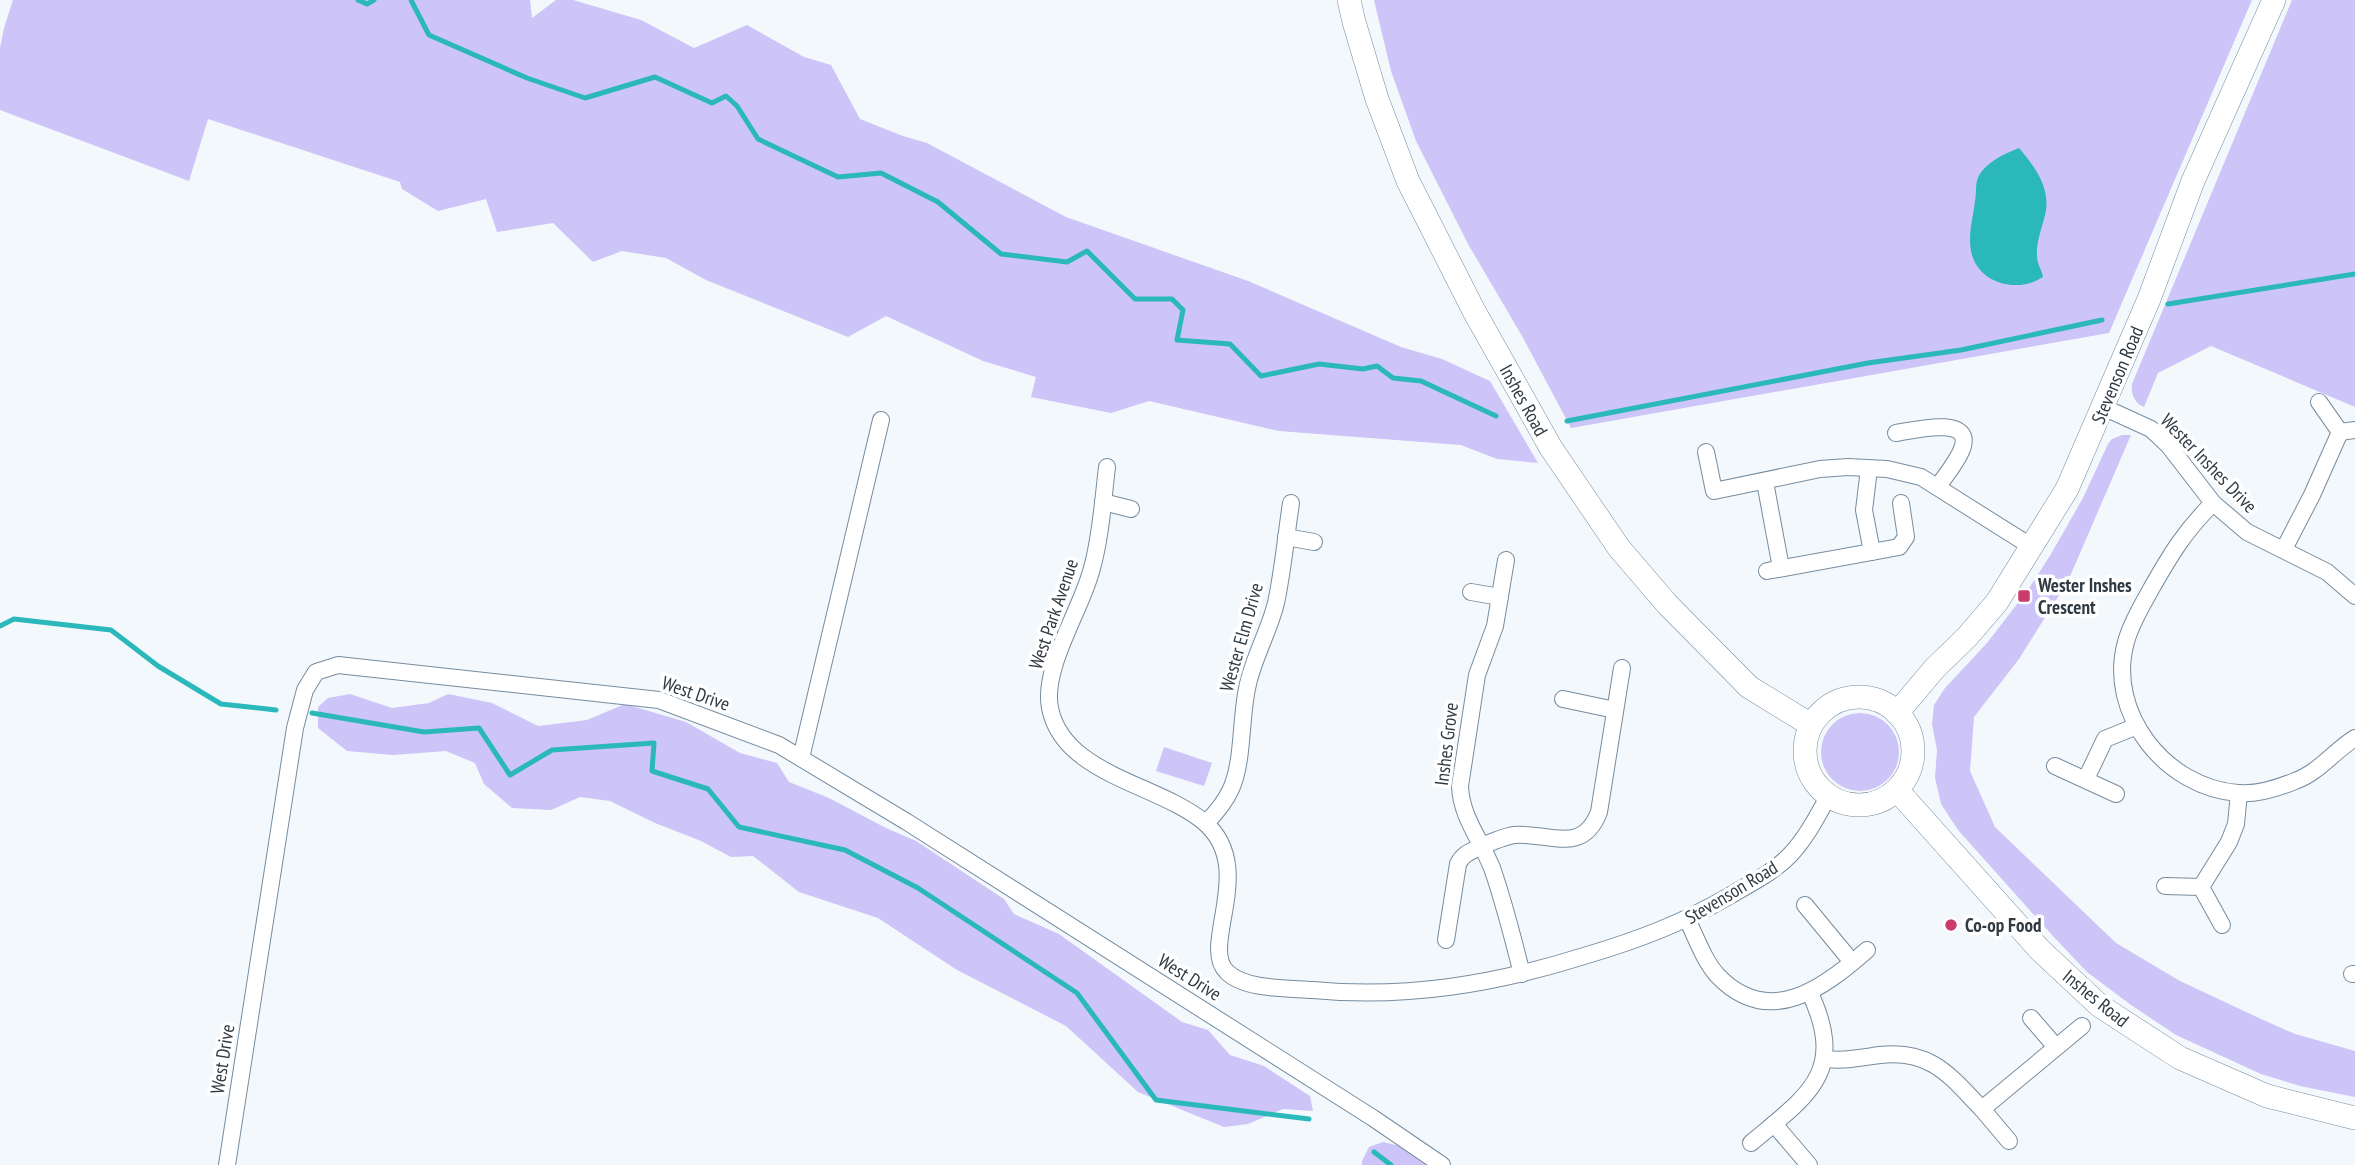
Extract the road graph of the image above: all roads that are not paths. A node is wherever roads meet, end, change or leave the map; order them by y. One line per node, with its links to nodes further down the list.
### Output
1 (1349, 0): 31 (street, Inshes Road)
2 (2274, 0): 4 (street, Stevenson Road)
3 (2319, 402): 6 (street)
4 (2103, 407): 16 (street, Wester Inshes Drive); 20 (street, Stevenson Road)
5 (881, 420): 34 (street)
6 (2347, 431): 21 (street)
7 (1896, 433): 12 (street)
8 (1706, 452): 11 (street)
9 (1107, 467): 13 (street, West Park Avenue)
10 (1869, 469): 11 (street); 12 (street); 22 (street)
11 (1765, 482): 22 (street)
12 (1938, 486): 20 (street)
13 (1103, 502): 17 (street); 41 (street, West Park Avenue)
14 (1292, 502): 18 (street, Wester Elm Drive)
15 (1901, 503): 22 (street)
16 (2213, 503): 21 (street, Wester Inshes Drive); 32 (street)
17 (1131, 509)
18 (1286, 537): 19 (street); 41 (street, Wester Elm Drive)
19 (1314, 542)
20 (2032, 547): 30 (street, Stevenson Road)
21 (2284, 549): 25 (street, Wester Inshes Drive)
22 (1872, 552)
23 (1506, 560): 26 (street, Inshes Grove)
24 (1471, 592): 26 (street)
25 (2355, 596)
26 (1500, 597): 42 (street, Inshes Grove)
27 (1622, 668): 29 (street)
28 (1563, 699): 29 (street)
29 (1615, 710): 42 (street)
30 (1897, 713): 31 (street); 37 (street)
31 (1811, 725): 40 (street)
32 (2137, 726): 36 (street); 38 (street)
33 (2355, 738): 38 (street)
34 (801, 758): 62 (street, West Drive); 63 (street, West Drive)
35 (2055, 766): 36 (street)
36 (2086, 779): 39 (street)
37 (1897, 790): 40 (street); 58 (street, Inshes Road)
38 (2239, 793): 44 (street)
39 (2116, 794)
40 (1828, 797): 46 (street, Stevenson Road)
41 (1206, 823): 51 (street, Stevenson Road)
42 (1481, 846): 48 (street); 51 (street, Inshes Grove)
43 (2165, 886): 44 (street)
44 (2201, 887): 47 (street)
45 (1805, 905): 50 (street)
46 (1687, 919): 51 (street, Stevenson Road); 52 (street)
47 (2222, 925)
48 (1446, 940)
49 (1867, 950): 50 (street)
50 (1853, 962): 52 (street)
51 (1522, 974)
52 (1810, 993): 56 (street)
53 (2031, 1018): 55 (street)
54 (2082, 1026): 55 (street)
55 (2056, 1047): 57 (street)
56 (1825, 1059): 57 (street); 59 (street)
57 (1982, 1109): 60 (street)
58 (2355, 1118)
59 (1774, 1124): 61 (street); 64 (street)
60 (2008, 1141)
61 (1751, 1143)
62 (227, 1165)
63 (1442, 1165)
64 (1809, 1165)

